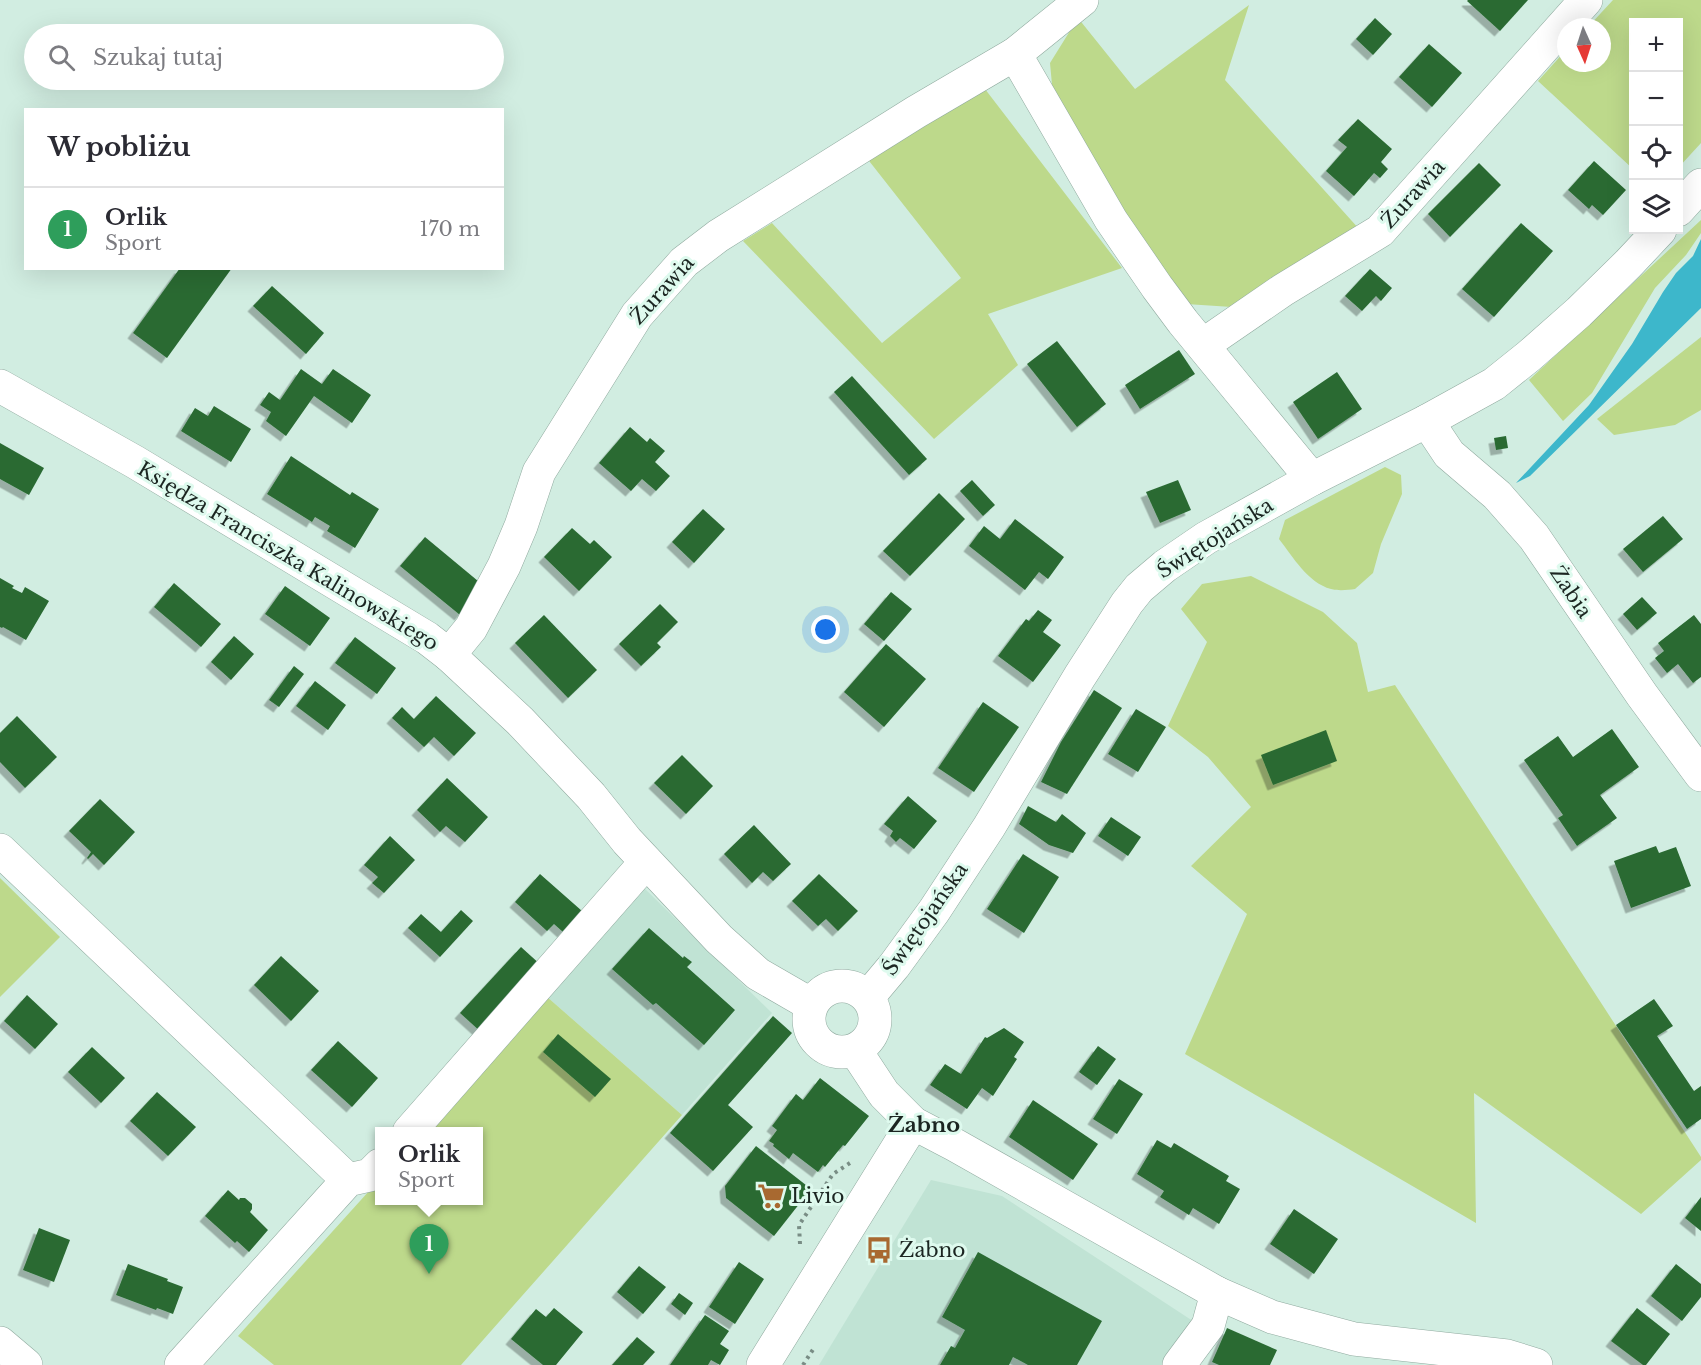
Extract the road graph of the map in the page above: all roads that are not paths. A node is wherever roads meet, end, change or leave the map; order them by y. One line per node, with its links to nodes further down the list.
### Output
1 (1082, 0): 3 (street, Żurawia)
2 (1587, 0): 7 (street, Żurawia)
3 (1015, 54): 7 (street); 11 (street, Żurawia)
4 (1701, 185): 5 (street)
5 (1683, 205)
6 (1656, 234): 9 (street, Świętojańska)
7 (1203, 345): 10 (street)
8 (0, 386): 11 (street, Księdza Franciszka Kalinowskiego)
9 (1427, 421): 10 (street, Świętojańska); 12 (street, Żabia)
10 (1312, 479): 15 (street, Świętojańska)
11 (449, 655): 14 (street, Księdza Franciszka Kalinowskiego)
12 (1701, 775)
13 (0, 850): 21 (street)
14 (646, 862): 16 (street, Księdza Franciszka Kalinowskiego); 19 (street)
15 (868, 997): 16 (street); 17 (street)
16 (810, 1004): 17 (street)
17 (855, 1050): 18 (street)
18 (913, 1123): 22 (street); 26 (street)
19 (413, 1127)
20 (375, 1170): 21 (street)
21 (348, 1180): 25 (street)
22 (1217, 1293): 27 (street); 28 (street)
23 (0, 1343): 24 (street)
24 (28, 1365)
25 (181, 1365)
26 (763, 1365)
27 (1179, 1365)
28 (1536, 1365)

